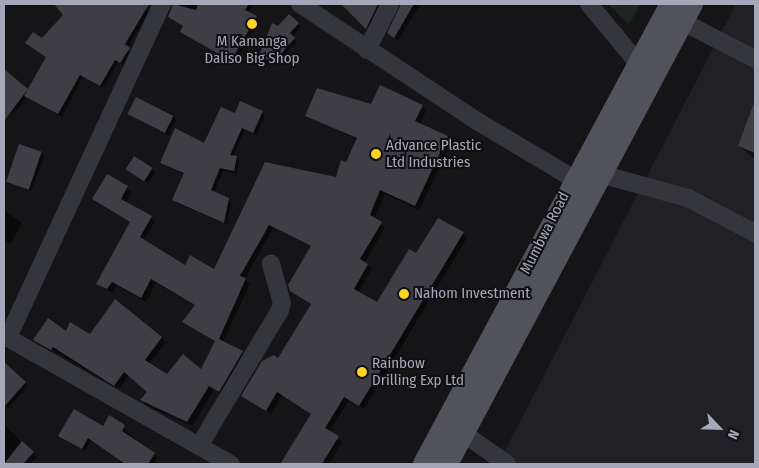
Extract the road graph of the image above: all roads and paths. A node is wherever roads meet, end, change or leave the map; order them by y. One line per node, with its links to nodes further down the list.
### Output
1 (162, 4): 14 (street)
2 (300, 4): 6 (street)
3 (390, 4): 6 (street)
4 (589, 4): 8 (street)
5 (682, 10): 7 (street); 8 (main road, Mumbwa Road); 10 (main road, Mumbwa Road)
6 (367, 50): 9 (street)
7 (755, 59)
8 (638, 64): 9 (main road, Mumbwa Road)
9 (573, 179): 10 (street); 13 (main road, Mumbwa Road)
10 (600, 182): 11 (street); 13 (main road, Mumbwa Road)
11 (755, 233)
12 (271, 264): 14 (street)
13 (455, 427): 16 (main road, Mumbwa Road); 17 (main road, Mumbwa Road); 18 (street)
14 (199, 446): 15 (street)
15 (231, 464)
16 (424, 464)
17 (447, 464)
18 (507, 464)

